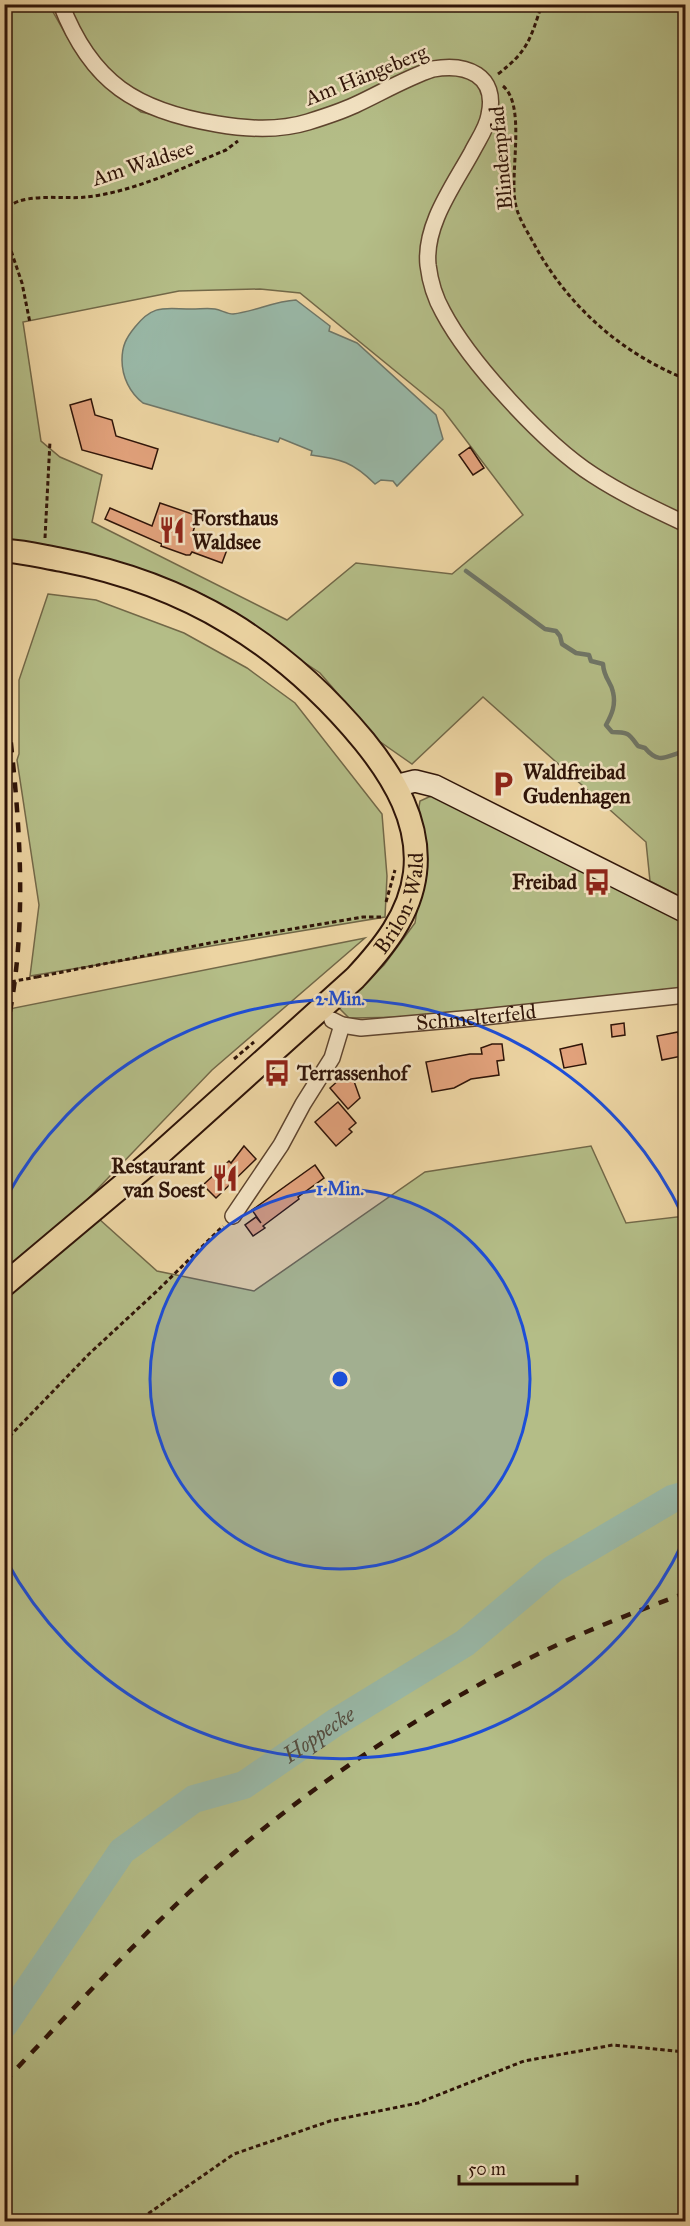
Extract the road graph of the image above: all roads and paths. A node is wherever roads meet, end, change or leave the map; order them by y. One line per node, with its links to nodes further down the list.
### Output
1 (61, 4): 4 (street, Am Hängeberg)
2 (542, 4): 3 (path, Blindenpfad)
3 (486, 83): 4 (street, Am Hängeberg); 8 (path, Blindenpfad); 10 (street)
4 (252, 128): 5 (path, Am Waldsee)
5 (4, 214)
6 (4, 230): 7 (path)
7 (30, 323)
8 (686, 379)
9 (50, 441): 12 (path)
10 (686, 524)
11 (8, 551): 12 (main road, Brilon-Wald)
12 (44, 557): 13 (main road, Brilon-Wald)
13 (396, 786): 15 (main road); 16 (main road, Brilon-Wald)
14 (396, 860): 16 (path)
15 (686, 912)
16 (390, 920): 17 (path); 18 (path, bridge); 23 (main road, Brilon-Wald)
17 (376, 927)
18 (4, 983)
19 (686, 995): 22 (street, Schmelterfeld)
20 (255, 1041): 21 (path)
21 (228, 1066)
22 (233, 1216): 24 (path)
23 (4, 1285)
24 (4, 1442)
25 (686, 2052): 26 (path)
26 (136, 2222)

